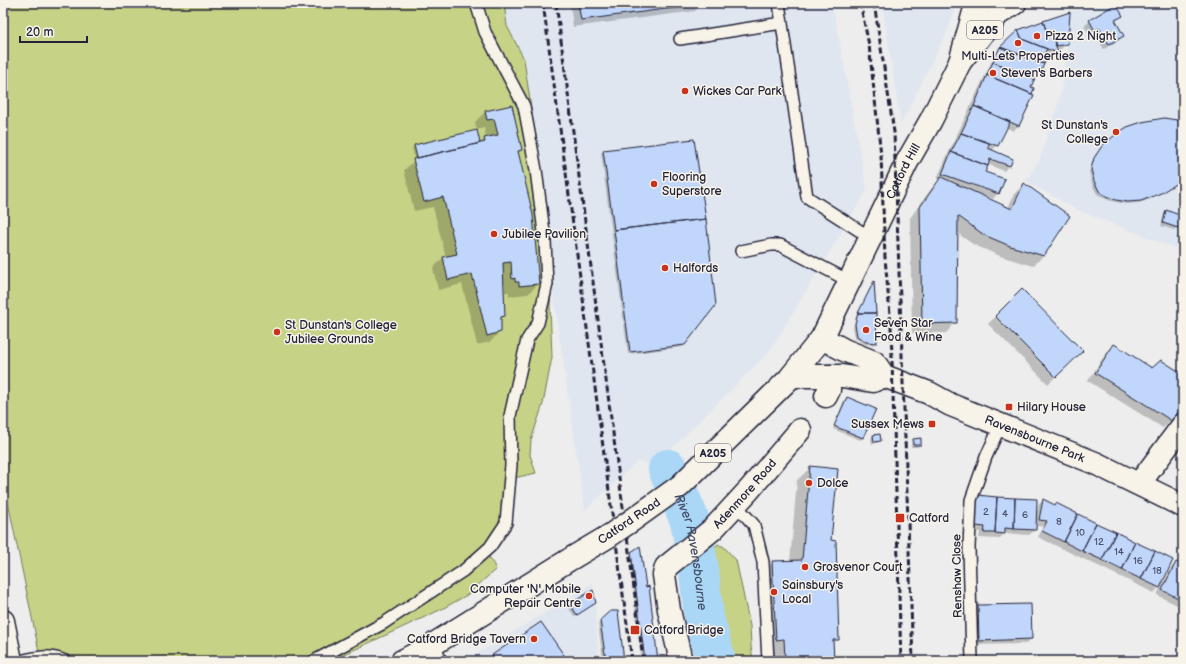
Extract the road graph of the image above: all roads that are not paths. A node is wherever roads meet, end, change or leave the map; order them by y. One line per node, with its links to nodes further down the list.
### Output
1 (476, 3): 25 (lane)
2 (779, 3): 5 (lane)
3 (979, 3): 7 (main road, Catford Hill)
4 (1014, 3): 7 (main road, A205)
5 (782, 23): 6 (lane); 8 (lane)
6 (680, 39)
7 (960, 62): 8 (main road, Catford Hill / A205)
8 (871, 238): 10 (main road, Catford Hill / A205)
9 (741, 250): 10 (lane)
10 (849, 282): 11 (main road, Catford Hill / A205)
11 (822, 338): 12 (main road, Ravensbourne Park); 13 (main road, Catford Road / A205)
12 (884, 376): 13 (main road); 14 (main road, Ravensbourne Park)
13 (791, 378): 21 (main road, Catford Road / A205, bridge)
14 (1001, 424): 17 (main road, Ravensbourne Park); 29 (lane, Renshaw Close)
15 (1183, 425): 17 (main road)
16 (800, 430): 18 (main road, Adenmore Road)
17 (1139, 484): 19 (main road, Ravensbourne Park)
18 (736, 505): 27 (main road, Adenmore Road); 28 (lane)
19 (1183, 506)
20 (3, 621): 22 (main road)
21 (432, 654): 26 (main road, Catford Road / A205)
22 (11, 661)
23 (20, 661): 24 (lane)
24 (65, 661)
25 (314, 661)
26 (402, 661)
27 (681, 661)
28 (768, 661)
29 (972, 661)

